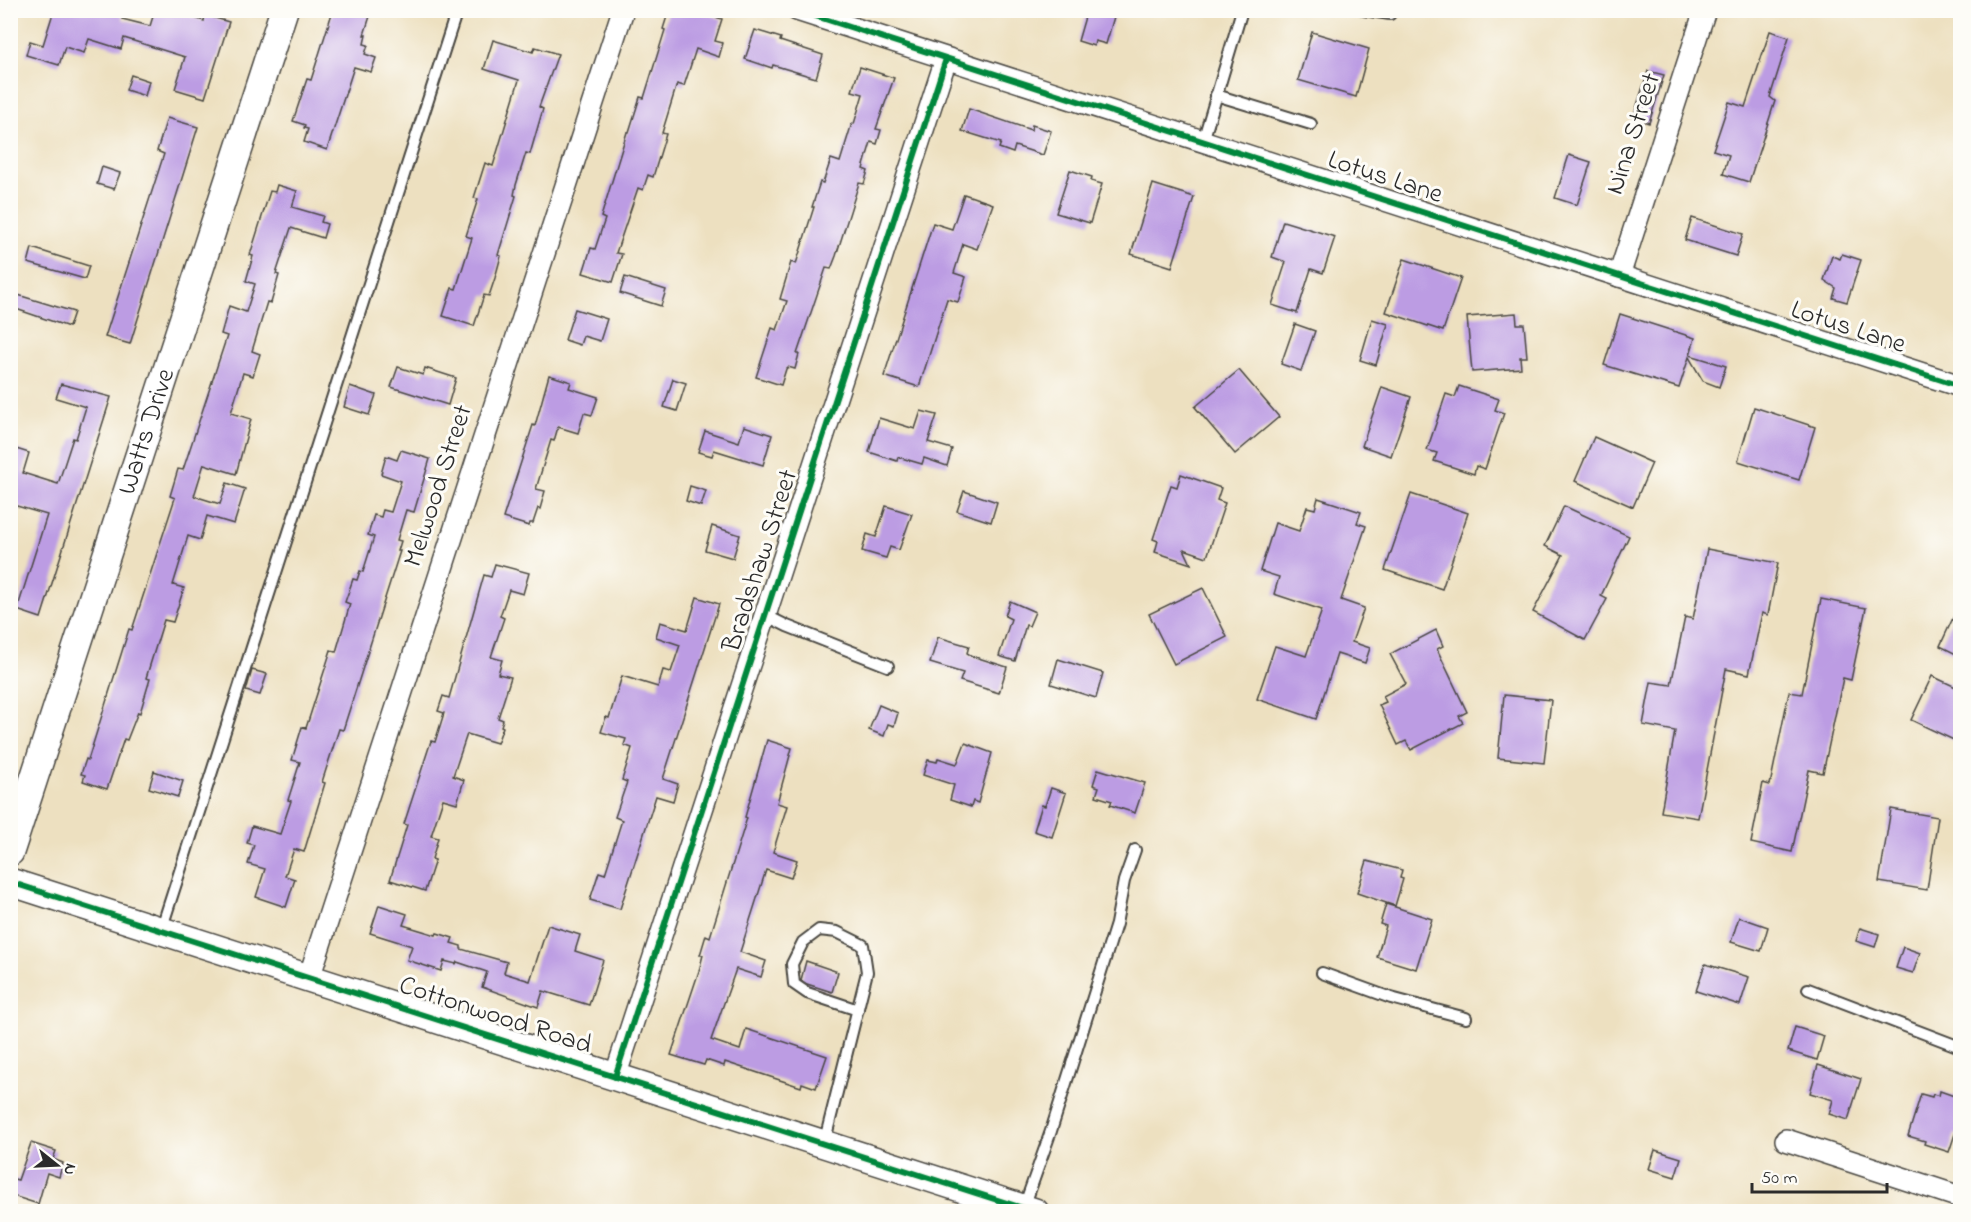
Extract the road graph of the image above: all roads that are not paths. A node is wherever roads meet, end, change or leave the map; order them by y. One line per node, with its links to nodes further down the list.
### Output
1 (284, 10): 18 (street, Watts Drive)
2 (457, 10): 20 (lane)
3 (623, 10): 22 (street, Melwood Street)
4 (797, 10): 9 (street, Lotus Lane)
5 (1242, 10): 10 (lane)
6 (1364, 10): 8 (lane)
7 (1705, 10): 13 (street, Nina Street)
8 (1390, 14)
9 (946, 59): 12 (street, Lotus Lane); 15 (street, Bradshaw Street)
10 (1216, 95): 11 (lane); 12 (lane)
11 (1311, 124)
12 (1203, 141): 13 (street, Lotus Lane)
13 (1618, 276): 14 (street, Lotus Lane)
14 (1960, 386)
15 (765, 615): 16 (lane); 27 (street, Bradshaw Street)
16 (888, 666)
17 (1135, 850): 31 (lane)
18 (10, 852)
19 (10, 882): 20 (street, Cottonwood Road)
20 (160, 930): 22 (street, Cottonwood Road)
21 (1322, 974): 25 (lane)
22 (309, 978): 27 (street, Cottonwood Road)
23 (1808, 989): 26 (lane)
24 (858, 1010): 24 (lane); 29 (lane)
25 (1466, 1017)
26 (1960, 1047)
27 (615, 1077): 29 (street, Cottonwood Road)
28 (1786, 1140): 30 (street)
29 (824, 1144): 31 (street, Cottonwood Road)
30 (1960, 1197)
31 (1030, 1210)

